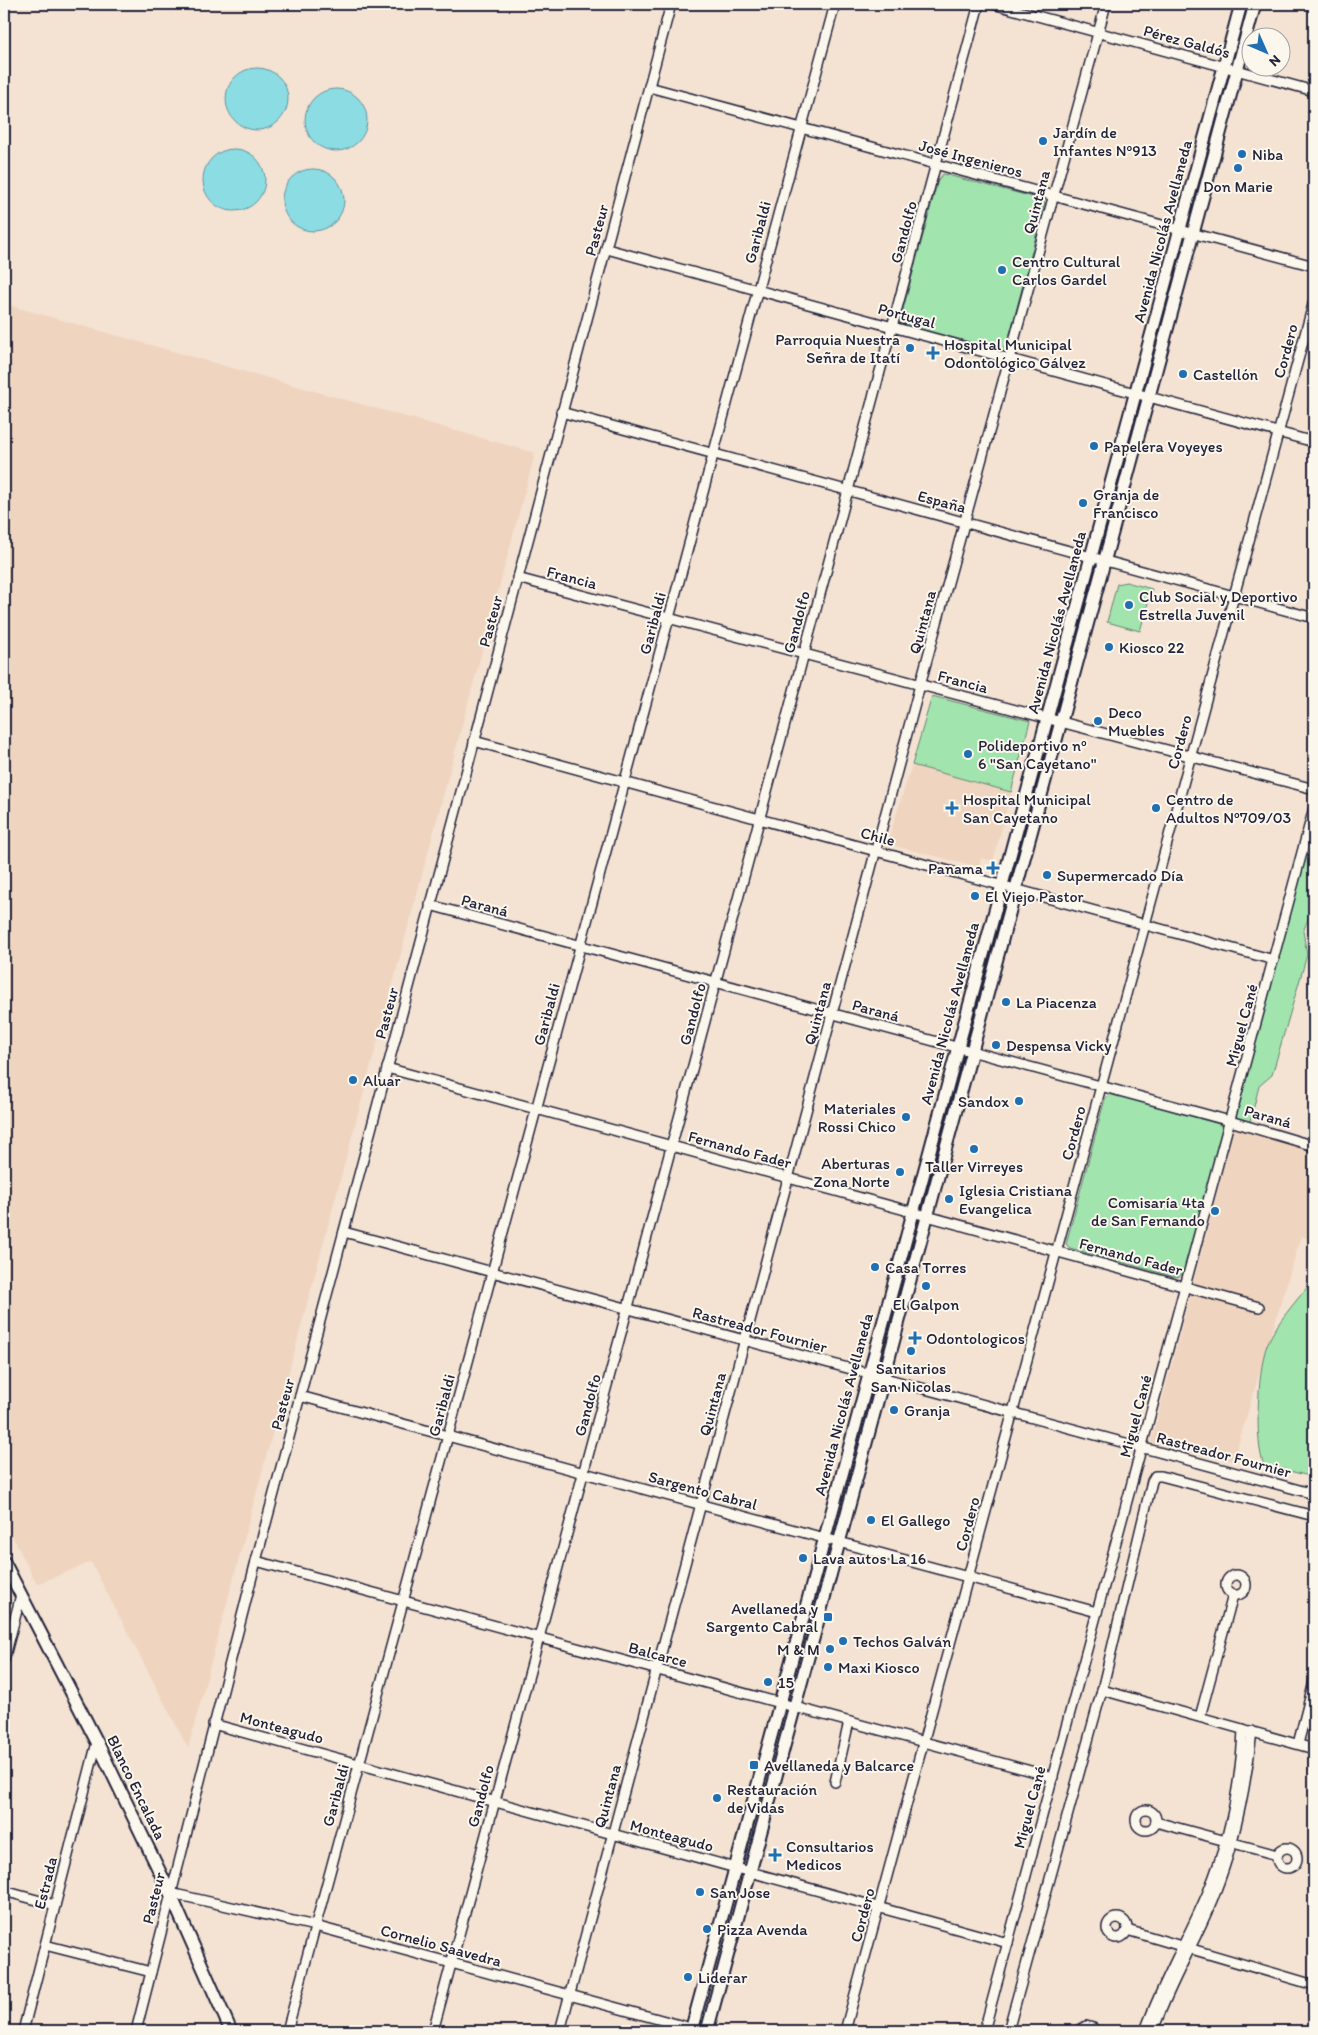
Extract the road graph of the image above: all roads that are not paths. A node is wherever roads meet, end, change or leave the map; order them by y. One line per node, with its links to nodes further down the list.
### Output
1 (671, 4): 11 (street, Pasteur)
2 (835, 4): 13 (street, Garibaldi)
3 (979, 4): 14 (street, Gandolfo)
4 (993, 4): 8 (street, Pérez Galdós)
5 (1106, 4): 8 (street, Quintana)
6 (1241, 4): 9 (main road, Avenida Nicolás Avellaneda)
7 (1255, 4): 10 (main road, Avenida Nicolás Avellaneda)
8 (1098, 32): 9 (street, Pérez Galdós); 15 (street, Quintana)
9 (1224, 67): 10 (street, Pérez Galdós); 16 (main road, Avenida Nicolás Avellaneda)
10 (1237, 70): 12 (street, Pérez Galdós); 17 (main road, Avenida Nicolás Avellaneda)
11 (649, 87): 13 (street, José Ingenieros); 18 (street, Pasteur)
12 (1314, 91)
13 (801, 128): 14 (street, José Ingenieros); 20 (street, Garibaldi)
14 (936, 164): 15 (street, José Ingenieros); 22 (street, Gandolfo)
15 (1053, 196): 16 (street, José Ingenieros); 23 (street, Quintana)
16 (1179, 229): 17 (street, José Ingenieros); 24 (main road, Avenida Nicolás Avellaneda)
17 (1193, 233): 19 (street, José Ingenieros); 25 (main road, Avenida Nicolás Avellaneda)
18 (607, 249): 20 (street, Portugal); 26 (street, Pasteur)
19 (1314, 266)
20 (757, 290): 22 (street, Portugal); 29 (street, Garibaldi)
21 (1314, 301): 27 (street, Cordero)
22 (894, 327): 23 (street, Portugal); 30 (street, Gandolfo)
23 (1010, 358): 24 (street, Portugal); 31 (street, Quintana)
24 (1135, 394): 25 (street, Portugal); 32 (main road, Avenida Nicolás Avellaneda)
25 (1148, 398): 27 (street, Portugal); 33 (main road, Avenida Nicolás Avellaneda)
26 (561, 412): 29 (street, España); 34 (street, Pasteur)
27 (1278, 432): 28 (street, Portugal); 35 (street, Cordero)
28 (1314, 442)
29 (713, 454): 30 (street, España); 36 (street, Garibaldi)
30 (847, 490): 31 (street, España); 38 (street, Gandolfo)
31 (964, 522): 32 (street, España); 39 (street, Quintana)
32 (1090, 557): 33 (street, España); 40 (main road, Avenida Nicolás Avellaneda)
33 (1104, 561): 35 (street, España); 41 (main road, Avenida Nicolás Avellaneda)
34 (517, 578): 36 (street, Francia); 42 (street, Pasteur)
35 (1234, 596): 37 (street, España); 43 (street, Cordero)
36 (669, 618): 38 (street, Francia); 44 (street, Garibaldi)
37 (1314, 618)
38 (803, 654): 39 (street, Francia); 47 (street, Gandolfo)
39 (920, 685): 40 (street, Francia); 48 (street, Quintana)
40 (1046, 718): 41 (street, Francia); 49 (main road, Avenida Nicolás Avellaneda)
41 (1060, 722): 43 (street, Francia); 50 (main road, Avenida Nicolás Avellaneda)
42 (474, 741): 44 (street, Chile); 51 (street, Pasteur)
43 (1190, 757): 45 (street, Francia); 52 (street, Cordero)
44 (625, 782): 47 (street, Chile); 53 (street, Garibaldi)
45 (1314, 790)
46 (1314, 808): 54 (street, Miguel Cané)
47 (760, 819): 48 (street, Chile); 55 (street, Gandolfo)
48 (876, 851): 49 (street, Chile); 56 (street, Quintana)
49 (1001, 886): 50 (street, Chile); 57 (main road, Avenida Nicolás Avellaneda)
50 (1015, 889): 52 (street, Chile); 58 (main road, Avenida Nicolás Avellaneda)
51 (430, 905): 53 (street, Paraná); 59 (street, Pasteur)
52 (1145, 925): 54 (street, Chile); 60 (street, Cordero)
53 (580, 946): 55 (street, Paraná); 61 (street, Garibaldi)
54 (1274, 960): 62 (street, Miguel Cané)
55 (716, 982): 56 (street, Paraná); 63 (street, Gandolfo)
56 (832, 1014): 57 (street, Paraná); 65 (street, Quintana)
57 (957, 1047): 58 (street, Paraná); 66 (main road, Avenida Nicolás Avellaneda)
58 (971, 1052): 60 (street, Paraná); 67 (main road, Avenida Nicolás Avellaneda)
59 (387, 1068): 61 (street, Fernando Fader); 68 (street, Pasteur)
60 (1101, 1086): 62 (street, Paraná); 69 (street, Cordero)
61 (536, 1109): 63 (street, Fernando Fader); 70 (street, Garibaldi)
62 (1230, 1121): 64 (street, Paraná); 71 (street, Miguel Cané)
63 (672, 1146): 65 (street, Fernando Fader); 73 (street, Gandolfo)
64 (1314, 1146)
65 (788, 1178): 66 (street, Fernando Fader); 74 (street, Quintana)
66 (912, 1212): 67 (street, Fernando Fader); 75 (main road, Avenida Nicolás Avellaneda)
67 (927, 1216): 69 (street, Fernando Fader); 76 (main road, Avenida Nicolás Avellaneda)
68 (344, 1232): 70 (street, Rastreador Fournier); 77 (street, Pasteur)
69 (1056, 1251): 71 (street, Fernando Fader); 78 (street, Cordero)
70 (492, 1272): 73 (street, Rastreador Fournier); 79 (street, Garibaldi)
71 (1186, 1287): 72 (street, Fernando Fader); 80 (street, Miguel Cané)
72 (1259, 1307)
73 (628, 1309): 74 (street, Rastreador Fournier); 81 (street, Gandolfo)
74 (745, 1340): 75 (street, Rastreador Fournier); 83 (street, Quintana)
75 (868, 1374): 76 (street, Rastreador Fournier); 85 (main road, Avenida Nicolás Avellaneda)
76 (883, 1378): 78 (street, Rastreador Fournier); 86 (main road, Avenida Nicolás Avellaneda)
77 (300, 1396): 79 (street, Sargento Cabral); 87 (street, Pasteur)
78 (1013, 1413): 80 (street, Rastreador Fournier); 89 (street, Cordero)
79 (448, 1436): 81 (street, Sargento Cabral); 92 (street, Garibaldi)
80 (1142, 1448): 82 (street, Rastreador Fournier); 93 (street, Miguel Cané)
81 (584, 1473): 83 (street, Sargento Cabral); 94 (street, Gandolfo)
82 (1314, 1494)
83 (701, 1504): 85 (street, Sargento Cabral); 96 (street, Quintana)
84 (1314, 1516): 98 (street)
85 (823, 1538): 86 (street, Sargento Cabral); 99 (main road, Avenida Nicolás Avellaneda)
86 (839, 1542): 89 (street, Sargento Cabral); 100 (main road, Avenida Nicolás Avellaneda)
87 (256, 1560): 92 (street, Balcarce); 103 (street, Pasteur)
88 (4, 1562): 90 (main road, Blanco Encalada)
89 (968, 1577): 93 (street, Sargento Cabral); 106 (street, Cordero)
90 (21, 1595): 95 (street); 105 (main road, Blanco Encalada)
91 (1233, 1595): 101 (street)
92 (403, 1601): 94 (street, Balcarce); 109 (street, Garibaldi)
93 (1097, 1612): 110 (street, Miguel Cané)
94 (539, 1638): 96 (street, Balcarce); 112 (street, Gandolfo)
95 (4, 1660)
96 (657, 1670): 99 (street, Balcarce); 114 (street, Quintana)
97 (1314, 1682): 107 (street)
98 (1102, 1690): 101 (street); 142 (street)
99 (780, 1703): 100 (street, Balcarce); 117 (main road, Avenida Nicolás Avellaneda)
100 (794, 1707): 102 (street, Balcarce); 118 (main road, Avenida Nicolás Avellaneda)
101 (1200, 1717): 104 (street)
102 (849, 1722): 106 (street, Balcarce); 111 (street)
103 (214, 1724): 109 (street, Monteagudo); 120 (street, Pasteur)
104 (1247, 1730): 107 (street); 115 (street)
105 (97, 1742): 120 (main road, Blanco Encalada); 121 (street, Estrada)
106 (924, 1742): 110 (street, Balcarce); 122 (street, Cordero)
107 (1298, 1744): 108 (street)
108 (1314, 1748)
109 (359, 1764): 112 (street, Monteagudo); 123 (street, Garibaldi)
110 (1053, 1777): 125 (street, Miguel Cané)
111 (834, 1782)
112 (494, 1801): 114 (street, Monteagudo); 128 (street, Gandolfo)
113 (1156, 1822): 115 (street)
114 (613, 1834): 117 (street, Monteagudo); 131 (street, Quintana)
115 (1228, 1842): 116 (street); 127 (street)
116 (1277, 1855)
117 (735, 1867): 118 (street, Monteagudo); 132 (main road, Avenida Nicolás Avellaneda)
118 (750, 1872): 122 (street, Monteagudo); 139 (main road, Avenida Nicolás Avellaneda)
119 (4, 1892): 121 (street)
120 (170, 1893): 123 (street, Cornelio Saavedra); 129 (street, Pasteur); 135 (main road, Blanco Encalada)
121 (55, 1905): 126 (street, Estrada)
122 (879, 1907): 125 (street, Monteagudo); 140 (street, Cordero)
123 (315, 1926): 128 (street, Cornelio Saavedra); 136 (street, Garibaldi)
124 (1126, 1930): 127 (street)
125 (1008, 1943): 141 (street, Miguel Cané)
126 (45, 1944): 129 (street); 133 (street, Estrada)
127 (1186, 1946): 130 (street); 145 (street); 146 (street)
128 (452, 1963): 131 (street, Cornelio Saavedra); 137 (street, Gandolfo)
129 (151, 1972): 134 (street, Pasteur)
130 (1314, 1985)
131 (569, 1995): 132 (street, Cornelio Saavedra); 138 (street, Quintana)
132 (695, 2030)
133 (23, 2031)
134 (136, 2031)
135 (231, 2031)
136 (287, 2031)
137 (433, 2031)
138 (560, 2031)
139 (707, 2031)
140 (846, 2031)
141 (984, 2031)
142 (1008, 2031)
143 (1078, 2031): 144 (street)
144 (1096, 2031)
145 (1145, 2031)
146 (1153, 2031)

